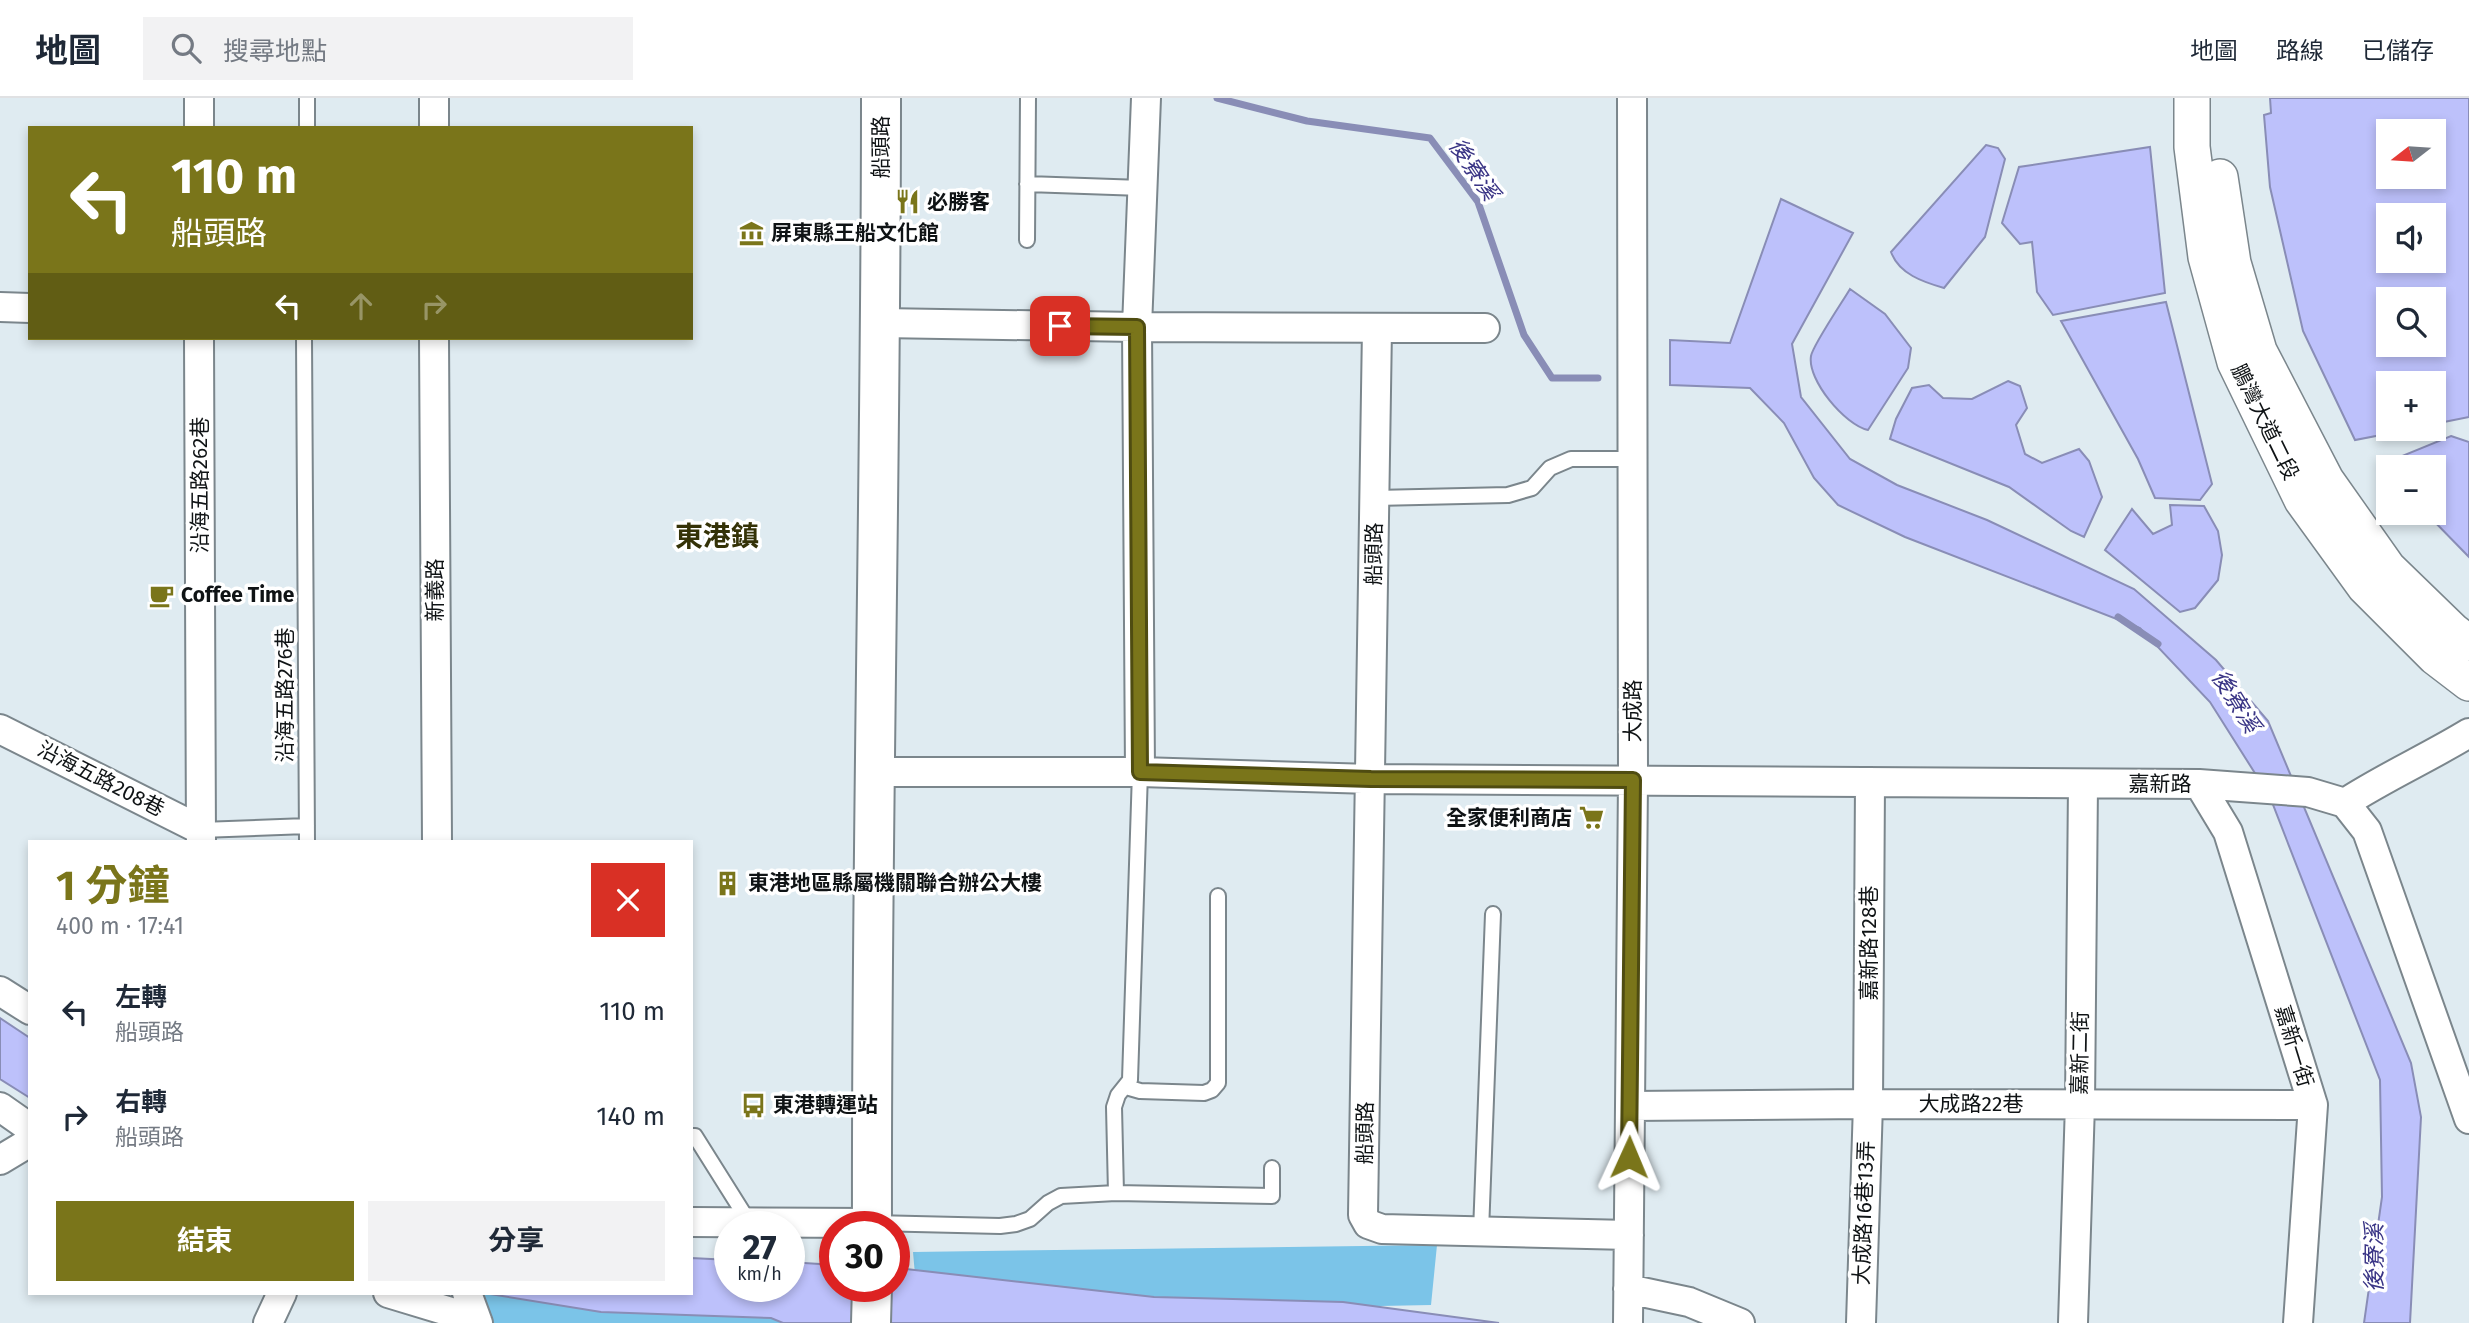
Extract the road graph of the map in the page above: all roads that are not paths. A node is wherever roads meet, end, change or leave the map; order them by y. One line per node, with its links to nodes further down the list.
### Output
1 (199, 98): 10 (street)
2 (307, 98): 11 (lane)
3 (434, 98): 12 (street)
4 (881, 98): 18 (main road, 船頭路)
5 (1028, 98): 13 (lane)
6 (1146, 98): 14 (street)
7 (1632, 98): 25 (street, 大成路)
8 (2192, 98): 28 (street, 鵬灣大道二段)
9 (2216, 98): 27 (street, 鵬灣大道二段)
10 (199, 126)
11 (307, 126)
12 (434, 126)
13 (1027, 184): 14 (lane); 15 (lane)
14 (1142, 188): 19 (street)
15 (1027, 240)
16 (0, 307): 17 (street)
17 (28, 308)
18 (881, 323): 19 (street); 31 (main road, 船頭路)
19 (1137, 327): 20 (street); 32 (street)
20 (1377, 328): 21 (street); 26 (street, 船頭路)
21 (1485, 328)
22 (199, 340): 40 (street, 沿海五路262巷)
23 (304, 340): 39 (lane, 沿海五路276巷)
24 (434, 340): 42 (street, 新義路)
25 (1632, 459): 26 (lane); 34 (street, 大成路)
26 (1375, 498): 33 (street, 船頭路)
27 (2469, 643)
28 (2469, 683)
29 (0, 729): 40 (street, 沿海五路208巷)
30 (2469, 733): 38 (street)
31 (873, 772): 32 (street); 61 (main road, 船頭路)
32 (1140, 772): 33 (street); 47 (lane)
33 (1371, 779): 34 (street); 65 (street, 船頭路)
34 (1633, 780): 35 (street, 嘉新路); 51 (street, 大成路)
35 (1870, 782): 36 (street, 嘉新路); 48 (street, 嘉新路128巷)
36 (2083, 784): 37 (street, 嘉新路); 49 (street, 嘉新二街)
37 (2211, 785): 38 (street, 嘉新路); 50 (street, 嘉新一街)
38 (2345, 803): 53 (street)
39 (307, 826): 40 (lane); 41 (lane, 沿海五路276巷)
40 (201, 836)
41 (307, 840)
42 (437, 840)
43 (1218, 896): 47 (lane)
44 (1493, 914): 65 (lane)
45 (0, 991): 46 (street)
46 (28, 1009)
47 (1126, 1087): 59 (lane)
48 (1868, 1104): 49 (street, 大成路22巷); 51 (street, 大成路22巷); 76 (street, 大成路16巷13弄)
49 (2080, 1104): 50 (street, 大成路22巷); 77 (street, 嘉新二街)
50 (2312, 1105): 78 (street, 嘉新一街)
51 (1630, 1106): 66 (street, 大成路)
52 (0, 1107): 54 (street)
53 (2469, 1119)
54 (28, 1127)
55 (693, 1136): 60 (lane)
56 (28, 1143): 57 (street)
57 (0, 1160)
58 (1272, 1168): 59 (lane)
59 (1116, 1193): 64 (lane)
60 (742, 1211)
61 (872, 1211)
62 (693, 1222): 63 (street)
63 (714, 1222)
64 (910, 1225)
65 (1481, 1231): 66 (street, 船頭路)
66 (1629, 1235): 67 (street, 大成路)
67 (1628, 1289): 74 (street, 大成路); 75 (street)
68 (281, 1295): 72 (street)
69 (399, 1295): 71 (street)
70 (872, 1302): 73 (main road)
71 (473, 1309)
72 (268, 1323)
73 (871, 1323)
74 (1628, 1323)
75 (1740, 1323)
76 (1861, 1323)
77 (2073, 1323)
78 (2298, 1323)

